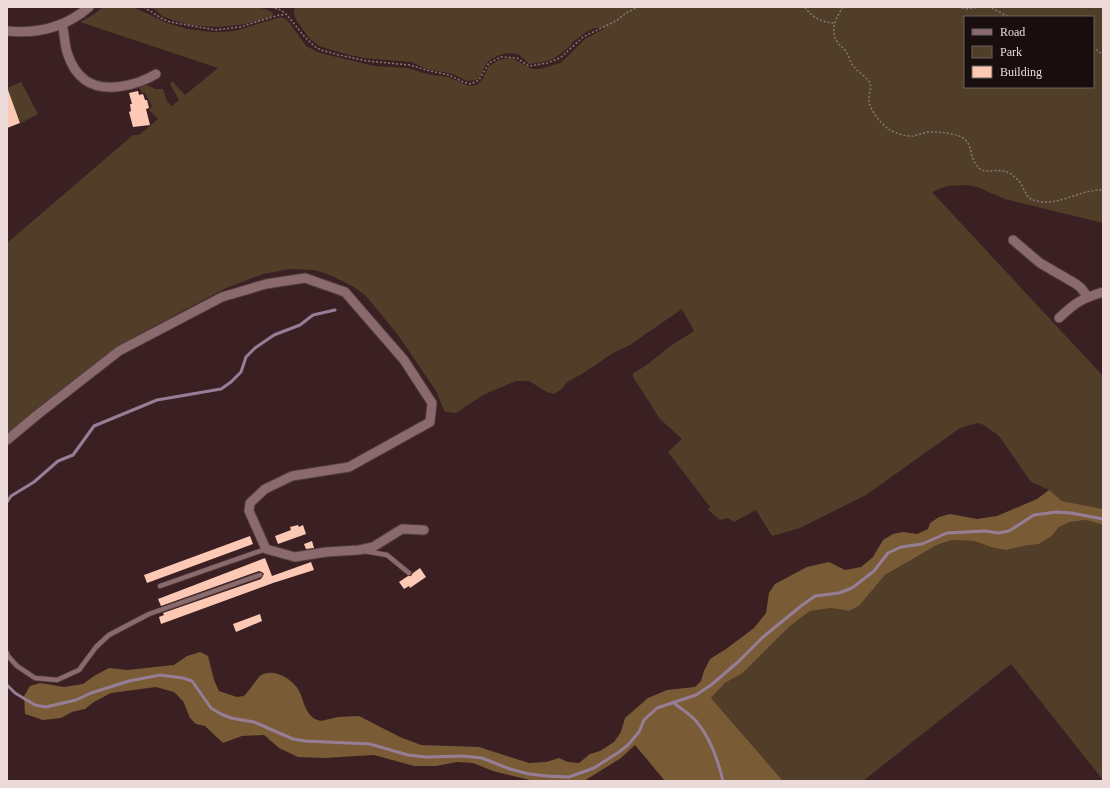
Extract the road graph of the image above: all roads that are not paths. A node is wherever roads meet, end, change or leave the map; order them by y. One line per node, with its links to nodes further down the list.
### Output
1 (90, 7): 2 (street)
2 (62, 24): 3 (street); 4 (street)
3 (7, 31)
4 (156, 74)
5 (1013, 240): 7 (street)
6 (1103, 292): 7 (street)
7 (1088, 297): 8 (street)
8 (1058, 318)
9 (7, 440): 11 (street)
10 (424, 530): 12 (street)
11 (266, 549): 12 (street); 15 (lane)
12 (358, 550): 13 (lane)
13 (409, 573)
14 (260, 576): 16 (lane)
15 (160, 586)
16 (7, 653)

